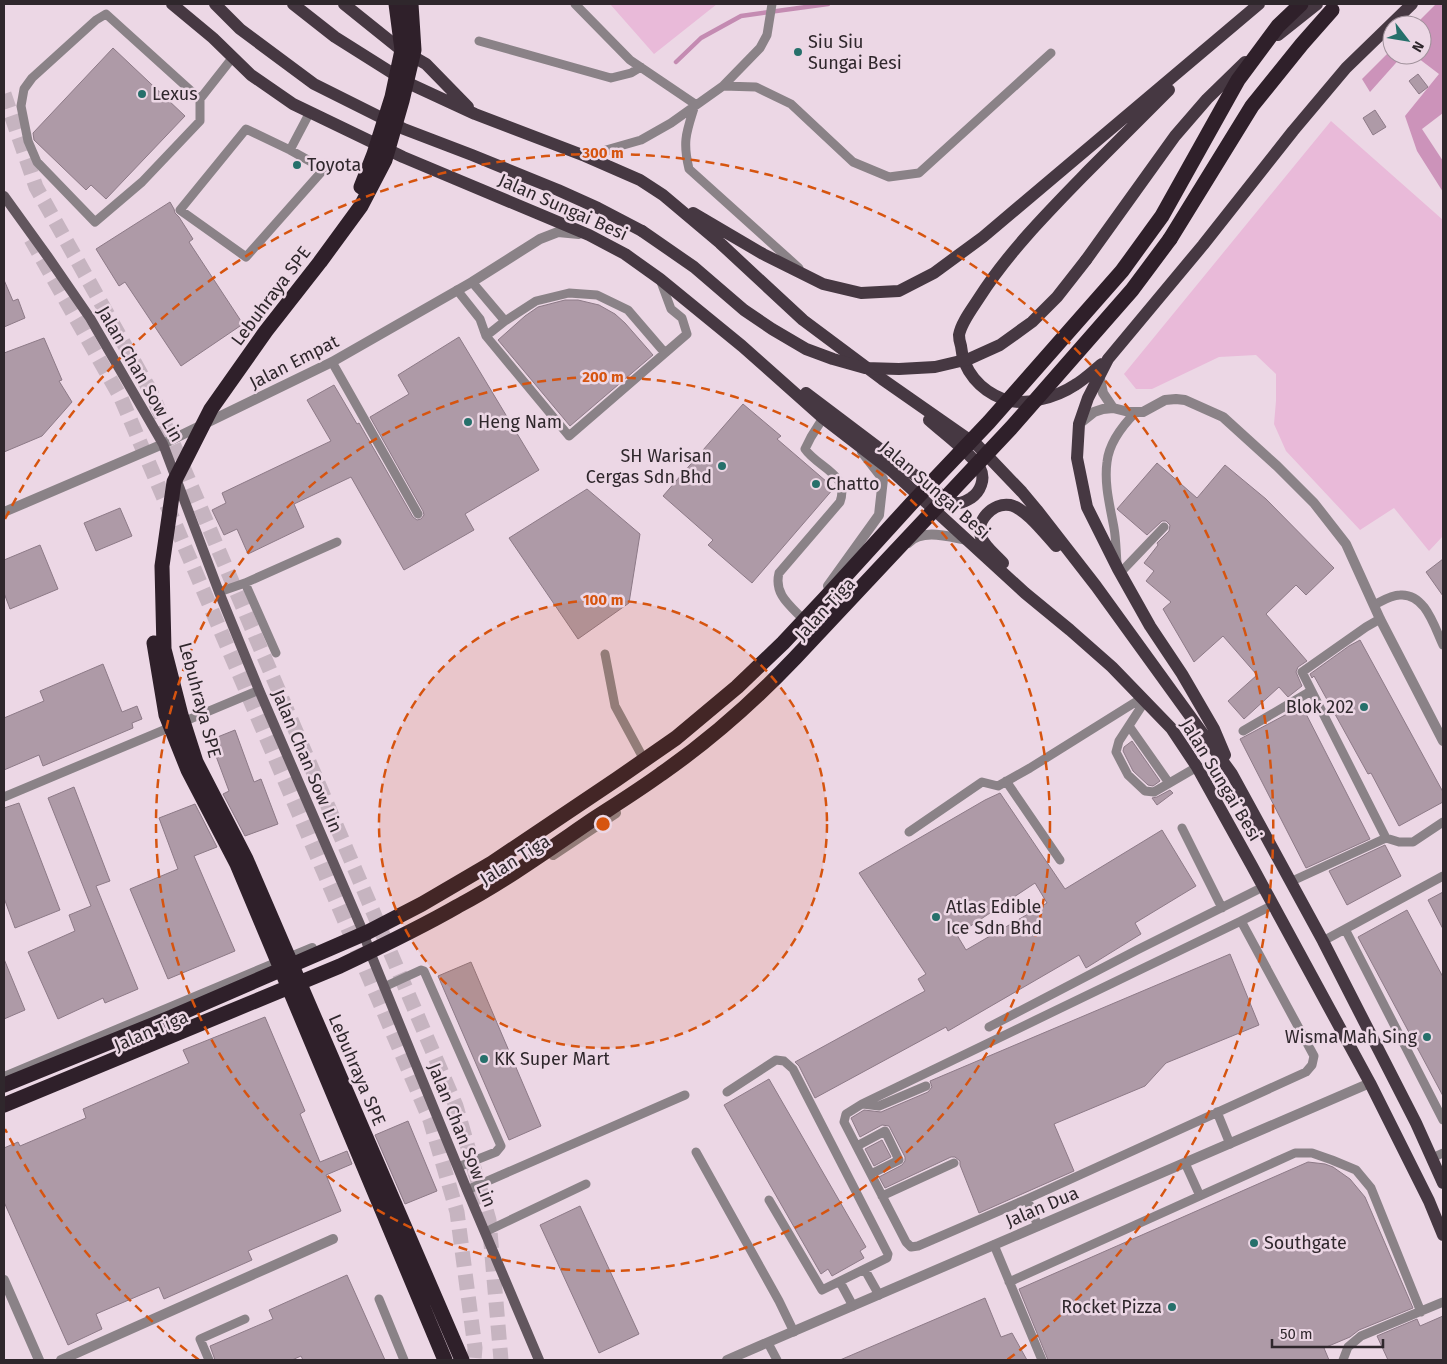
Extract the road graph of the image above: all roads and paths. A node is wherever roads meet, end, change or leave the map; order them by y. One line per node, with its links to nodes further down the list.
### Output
1 (172, 4): 17 (main road, Jalan Sungai Besi)
2 (215, 4): 11 (main road, bridge)
3 (293, 4): 23 (main road, Jalan Sungai Besi)
4 (344, 4): 23 (main road)
5 (396, 4): 139 (highway, Lebuhraya SPE, bridge)
6 (411, 4): 140 (highway, Lebuhraya SPE, bridge)
7 (575, 4): 18 (lane)
8 (772, 4): 19 (lane)
9 (1260, 4): 14 (main road)
10 (1301, 4): 94 (highway, bridge)
11 (1317, 4)
12 (1412, 4): 37 (main road)
13 (1335, 7): 99 (highway, bridge)
14 (1228, 31): 29 (main road); 37 (main road)
15 (479, 41): 18 (lane)
16 (1051, 53): 19 (lane)
17 (232, 57): 20 (lane); 22 (main road, Jalan Sungai Besi)
18 (641, 67): 21 (lane)
19 (723, 86): 21 (lane)
20 (200, 99): 20 (lane)
21 (696, 104): 25 (lane); 29 (lane)
22 (310, 112): 24 (lane); 28 (main road, Jalan Sungai Besi)
23 (475, 114): 25 (main road, Jalan Sungai Besi)
24 (290, 150): 24 (lane)
25 (585, 156): 26 (main road, Jalan Sungai Besi)
26 (663, 195): 29 (main road); 40 (main road, Jalan Sungai Besi)
27 (4, 196): 45 (street, Jalan Chan Sow Lin)
28 (590, 235): 30 (main road, Jalan Sungai Besi); 31 (street, Jalan Empat)
29 (808, 276)
30 (660, 278): 35 (main road, Jalan Sungai Besi); 36 (lane)
31 (472, 282): 32 (street, Jalan Empat); 33 (lane)
32 (457, 290): 34 (lane); 38 (street, Jalan Empat)
33 (505, 320): 34 (lane); 36 (lane)
34 (486, 336): 36 (lane)
35 (742, 346): 40 (main road); 43 (main road, Jalan Sungai Besi)
36 (665, 353)
37 (1108, 359): 39 (main road)
38 (332, 362): 45 (street, Jalan Empat); 48 (lane)
39 (1099, 374): 41 (street); 44 (main road)
40 (882, 379): 55 (main road, Jalan Sungai Besi)
41 (1113, 408): 42 (street); 44 (street)
42 (1136, 412): 52 (lane); 56 (street)
43 (824, 418): 46 (main road, Jalan Sungai Besi); 57 (lane)
44 (1079, 424): 52 (main road)
45 (163, 444): 47 (street, Jalan Empat); 54 (street, Jalan Chan Sow Lin)
46 (857, 445): 50 (main road, Jalan Sungai Besi); 57 (street, Jalan Tiga)
47 (4, 512)
48 (418, 514)
49 (1164, 527): 52 (lane)
50 (967, 540): 59 (main road, Jalan Sungai Besi); 89 (street, Jalan Tiga)
51 (336, 542): 53 (lane)
52 (1119, 570): 71 (main road)
53 (245, 583): 54 (lane); 61 (lane)
54 (219, 592): 63 (street, Jalan Chan Sow Lin)
55 (1110, 605): 59 (main road); 71 (main road, Jalan Sungai Besi)
56 (1374, 605): 58 (street); 60 (lane)
57 (800, 617): 69 (street, Jalan Tiga)
58 (1380, 619): 64 (lane); 68 (street)
59 (1070, 630): 65 (main road, Jalan Sungai Besi)
60 (1443, 644)
61 (276, 653)
62 (605, 654): 69 (lane)
63 (259, 690): 74 (lane); 86 (street, Jalan Chan Sow Lin)
64 (1311, 691): 67 (lane); 78 (lane)
65 (1144, 699): 66 (lane); 70 (main road, Jalan Sungai Besi); 72 (lane)
66 (1128, 726): 73 (lane); 73 (lane)
67 (1243, 731)
68 (1443, 741)
69 (641, 754): 86 (street, Jalan Tiga)
70 (1197, 767): 73 (lane); 82 (main road, Jalan Sungai Besi)
71 (1232, 774): 81 (main road, Jalan Sungai Besi)
72 (1006, 781): 77 (lane); 79 (lane)
73 (1169, 784)
74 (4, 796)
75 (1443, 822): 78 (lane)
76 (1182, 828): 84 (lane)
77 (909, 832)
78 (1386, 838): 81 (lane)
79 (1060, 860)
80 (1443, 876): 87 (lane)
81 (1290, 882): 88 (main road, Jalan Sungai Besi)
82 (1264, 887): 83 (main road, Jalan Sungai Besi); 84 (lane)
83 (1273, 905): 85 (lane); 93 (main road, Jalan Sungai Besi)
84 (1222, 908): 91 (lane)
85 (1241, 921): 98 (lane); 101 (lane)
86 (361, 927): 89 (street, Jalan Chan Sow Lin); 92 (street, Jalan Tiga)
87 (1346, 930): 88 (lane); 102 (lane)
88 (1323, 942): 106 (main road, Jalan Sungai Besi)
89 (372, 957): 90 (street, Jalan Chan Sow Lin); 100 (street, Jalan Tiga)
90 (384, 987): 109 (street, Jalan Chan Sow Lin); 109 (lane)
91 (989, 1027)
92 (4, 1077)
93 (1370, 1083): 103 (street, Jalan Dua); 120 (main road, Jalan Sungai Besi)
94 (4, 1085)
95 (926, 1086): 98 (lane)
96 (727, 1092): 123 (lane)
97 (685, 1095): 113 (lane)
98 (862, 1104): 104 (lane)
99 (4, 1105)
100 (4, 1110)
101 (1217, 1112): 103 (lane); 116 (lane)
102 (1443, 1120)
103 (1230, 1144): 107 (street, Jalan Dua)
104 (857, 1146): 110 (lane); 110 (lane)
105 (696, 1152): 133 (lane)
106 (1438, 1156): 111 (main road, Jalan Sungai Besi)
107 (1185, 1162): 115 (lane); 118 (street, Jalan Dua)
108 (954, 1163): 114 (lane)
109 (458, 1166): 113 (street, Jalan Chan Sow Lin)
110 (871, 1174): 114 (lane)
111 (1443, 1183)
112 (586, 1184): 119 (lane)
113 (467, 1190): 119 (street, Jalan Chan Sow Lin)
114 (882, 1196): 116 (lane)
115 (1200, 1196): 126 (lane); 131 (lane)
116 (1027, 1199): 118 (lane)
117 (769, 1200): 125 (lane)
118 (1038, 1226): 122 (street, Jalan Dua)
119 (485, 1232): 141 (street, Jalan Chan Sow Lin)
120 (1443, 1235)
121 (333, 1239): 136 (street)
122 (994, 1245): 126 (lane); 127 (street, Jalan Dua)
123 (865, 1270): 125 (lane); 127 (lane)
124 (4, 1280): 135 (street)
125 (840, 1282): 130 (lane)
126 (1009, 1282): 144 (lane)
127 (879, 1295): 130 (street, Jalan Dua)
128 (379, 1299): 138 (lane)
129 (1443, 1302): 131 (lane)
130 (853, 1306): 133 (street, Jalan Dua)
131 (1422, 1312): 145 (lane)
132 (245, 1319): 137 (lane)
133 (794, 1332): 134 (street, Jalan Dua)
134 (768, 1342): 142 (street, Jalan Dua); 143 (lane)
135 (39, 1360)
136 (61, 1360)
137 (209, 1360)
138 (404, 1360)
139 (445, 1360)
140 (462, 1360)
141 (539, 1360)
142 (727, 1360)
143 (777, 1360)
144 (1042, 1360)
145 (1343, 1360)

